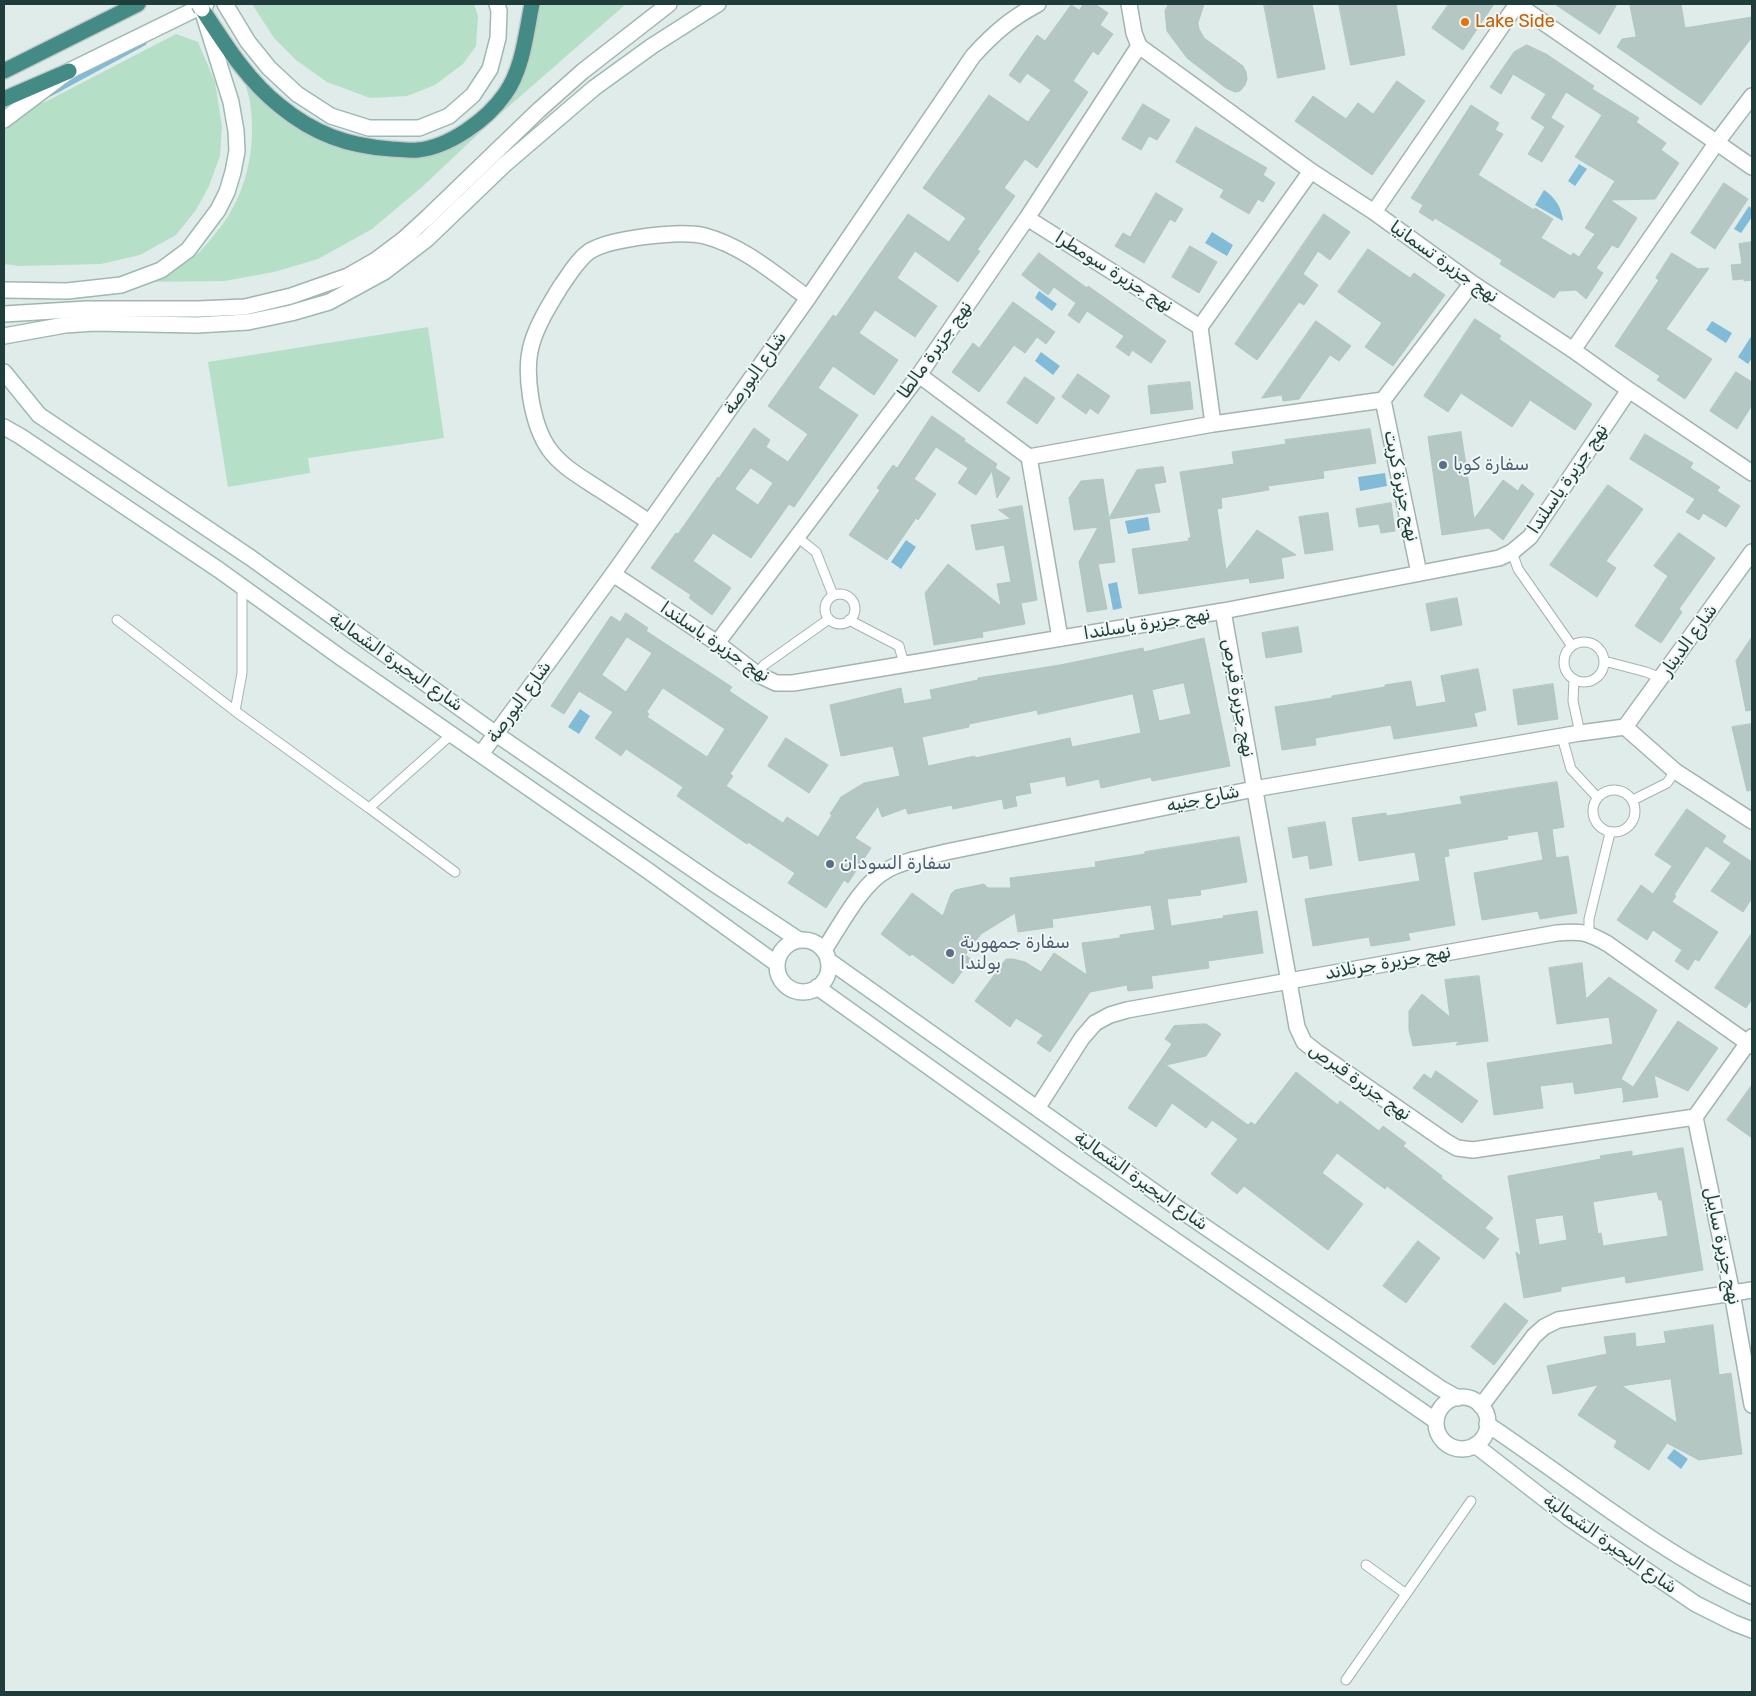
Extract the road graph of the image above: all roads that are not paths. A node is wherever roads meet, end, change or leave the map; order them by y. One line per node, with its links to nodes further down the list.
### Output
1 (138, 4): 12 (highway)
2 (225, 4): 3 (street)
3 (497, 4)
4 (532, 4): 10 (highway)
5 (669, 4): 25 (street)
6 (718, 4): 27 (street)
7 (1038, 4): 24 (street, شارع البورصة)
8 (1129, 4): 11 (street)
9 (1517, 4): 17 (street); 20 (street)
10 (202, 6): 13 (street); 23 (street)
11 (1139, 46): 19 (street, نهج جزيرة تسمانيا); 21 (street, نهج جزيرة مالطا)
12 (4, 71)
13 (69, 71): 15 (highway); 16 (street)
14 (1752, 96): 17 (street)
15 (4, 98)
16 (4, 120)
17 (1717, 142): 18 (street); 28 (street)
18 (1752, 167)
19 (1311, 171): 20 (street, نهج جزيرة تسمانيا); 26 (street)
20 (1374, 212): 22 (street, نهج جزيرة تسمانيا)
21 (1027, 218): 26 (street, نهج جزيرة سومطرا); 30 (street, نهج جزيرة مالطا)
22 (1472, 283): 28 (street, نهج جزيرة تسمانيا); 32 (street)
23 (4, 290)
24 (808, 298): 37 (street, شارع البورصة); 37 (street)
25 (4, 314)
26 (1200, 327): 33 (street)
27 (4, 336)
28 (1573, 350): 31 (street, نهج جزيرة تسمانيا)
29 (4, 372): 61 (street, شارع البحيرة الشمالية)
30 (918, 375): 35 (street); 38 (street, نهج جزيرة مالطا)
31 (1629, 390): 36 (street, نهج جزيرة تسمانيا); 39 (street, نهج جزيرة ياسلندا)
32 (1383, 400): 33 (street); 41 (street, نهج جزيرة كريت)
33 (1213, 424): 35 (street)
34 (4, 427): 43 (street, شارع البحيرة الشمالية)
35 (1029, 457): 49 (street)
36 (1752, 473)
37 (649, 522): 42 (street, شارع البورصة)
38 (797, 537): 44 (lane); 50 (street, نهج جزيرة مالطا)
39 (1512, 552): 41 (street, نهج جزيرة ياسلندا); 51 (lane)
40 (1752, 552): 55 (street, شارع الدينار)
41 (1419, 573): 45 (street, نهج جزيرة ياسلندا)
42 (613, 574): 50 (street, نهج جزيرة ياسلندا); 61 (street, شارع البورصة)
43 (242, 586): 57 (lane); 60 (street, شارع البحيرة الشمالية)
44 (834, 595): 46 (lane); 48 (lane)
45 (1223, 611): 49 (street, نهج جزيرة ياسلندا); 65 (street, نهج جزيرة قبرص)
46 (829, 619): 48 (lane); 54 (lane)
47 (117, 620): 57 (lane)
48 (849, 620): 53 (lane)
49 (1060, 638): 53 (street, نهج جزيرة ياسلندا)
50 (717, 643): 54 (street, نهج جزيرة ياسلندا)
51 (1572, 646): 52 (lane); 56 (lane)
52 (1604, 661): 55 (lane); 56 (lane)
53 (904, 664): 54 (street, نهج جزيرة ياسلندا)
54 (757, 674)
55 (1661, 678): 58 (street, شارع الدينار)
56 (1574, 680): 59 (lane)
57 (235, 711): 68 (lane)
58 (1625, 727): 59 (street, شارع جنيه); 64 (street)
59 (1580, 733): 62 (street, شارع جنيه)
60 (452, 734): 63 (street, شارع البحيرة الشمالية); 68 (lane)
61 (496, 734): 63 (street, شارع البورصة); 73 (street, شارع البحيرة الشمالية)
62 (1562, 737): 65 (street, شارع جنيه); 66 (lane)
63 (481, 754): 75 (street, شارع البحيرة الشمالية)
64 (1675, 771): 67 (lane); 69 (street)
65 (1254, 789): 74 (street, شارع جنيه); 76 (street, نهج جزيرة قبرص)
66 (1597, 797): 67 (lane); 70 (lane)
67 (1633, 800): 70 (lane)
68 (369, 808): 71 (lane)
69 (1752, 821)
70 (1610, 833): 72 (lane)
71 (455, 872)
72 (1589, 934): 76 (street, نهج جزيرة جرنلاند); 78 (street, نهج جزيرة جرنلاند)
73 (800, 940): 74 (street); 75 (street)
74 (826, 955): 77 (street); 79 (street, شارع البحيرة الشمالية)
75 (776, 964): 77 (street)
76 (1289, 981): 79 (street, نهج جزيرة جرنلاند); 80 (street, نهج جزيرة قبرص)
77 (817, 987): 86 (street, شارع البحيرة الشمالية)
78 (1751, 1042): 80 (street)
79 (1038, 1107): 83 (street, شارع البحيرة الشمالية)
80 (1695, 1117): 82 (street, نهج جزيرة سايبل)
81 (1752, 1290): 82 (street)
82 (1732, 1293): 84 (street, نهج جزيرة سايبل); 85 (street)
83 (1458, 1398): 85 (street); 86 (street)
84 (1752, 1405)
85 (1480, 1406): 87 (street)
86 (1436, 1421): 88 (street)
87 (1487, 1424): 88 (street); 92 (street, شارع البحيرة الشمالية)
88 (1475, 1445): 93 (street, شارع البحيرة الشمالية)
89 (1471, 1501): 91 (lane)
90 (1366, 1565): 91 (lane)
91 (1406, 1594): 94 (lane)
92 (1752, 1596)
93 (1752, 1630)
94 (1346, 1680)

